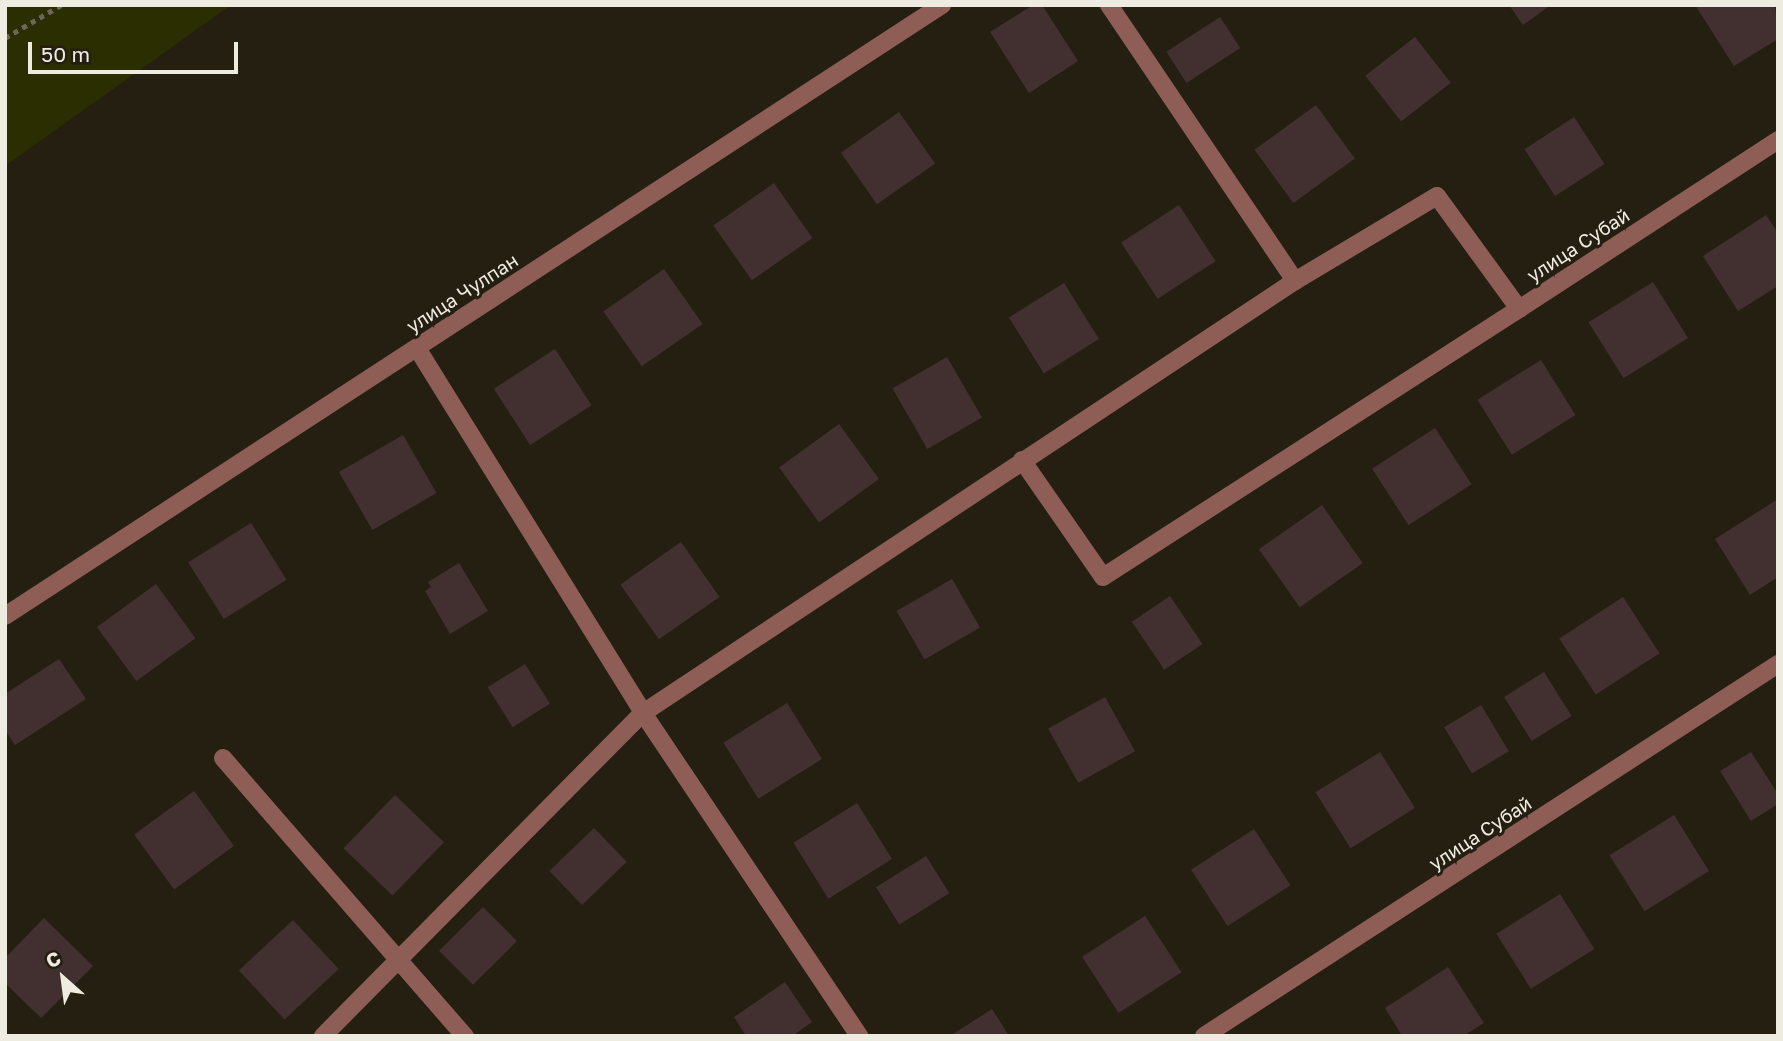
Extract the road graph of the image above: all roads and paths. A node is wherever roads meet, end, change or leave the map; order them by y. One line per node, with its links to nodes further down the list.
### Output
1 (61, 5): 4 (path)
2 (942, 5): 8 (street, улица Чулпан)
3 (1108, 5): 6 (street)
4 (5, 38)
5 (1778, 141): 7 (street, улица Субай)
6 (1295, 281): 7 (street, улица Субай); 9 (street)
7 (1519, 309): 9 (street)
8 (416, 348): 10 (street, улица Чулпан); 12 (street)
9 (1022, 460): 12 (street)
10 (5, 616)
11 (1778, 664): 18 (street, улица Субай)
12 (643, 713): 14 (street); 17 (street)
13 (223, 758): 14 (street)
14 (401, 957): 15 (street); 16 (street)
15 (323, 1036)
16 (465, 1036)
17 (859, 1036)
18 (1204, 1036)

